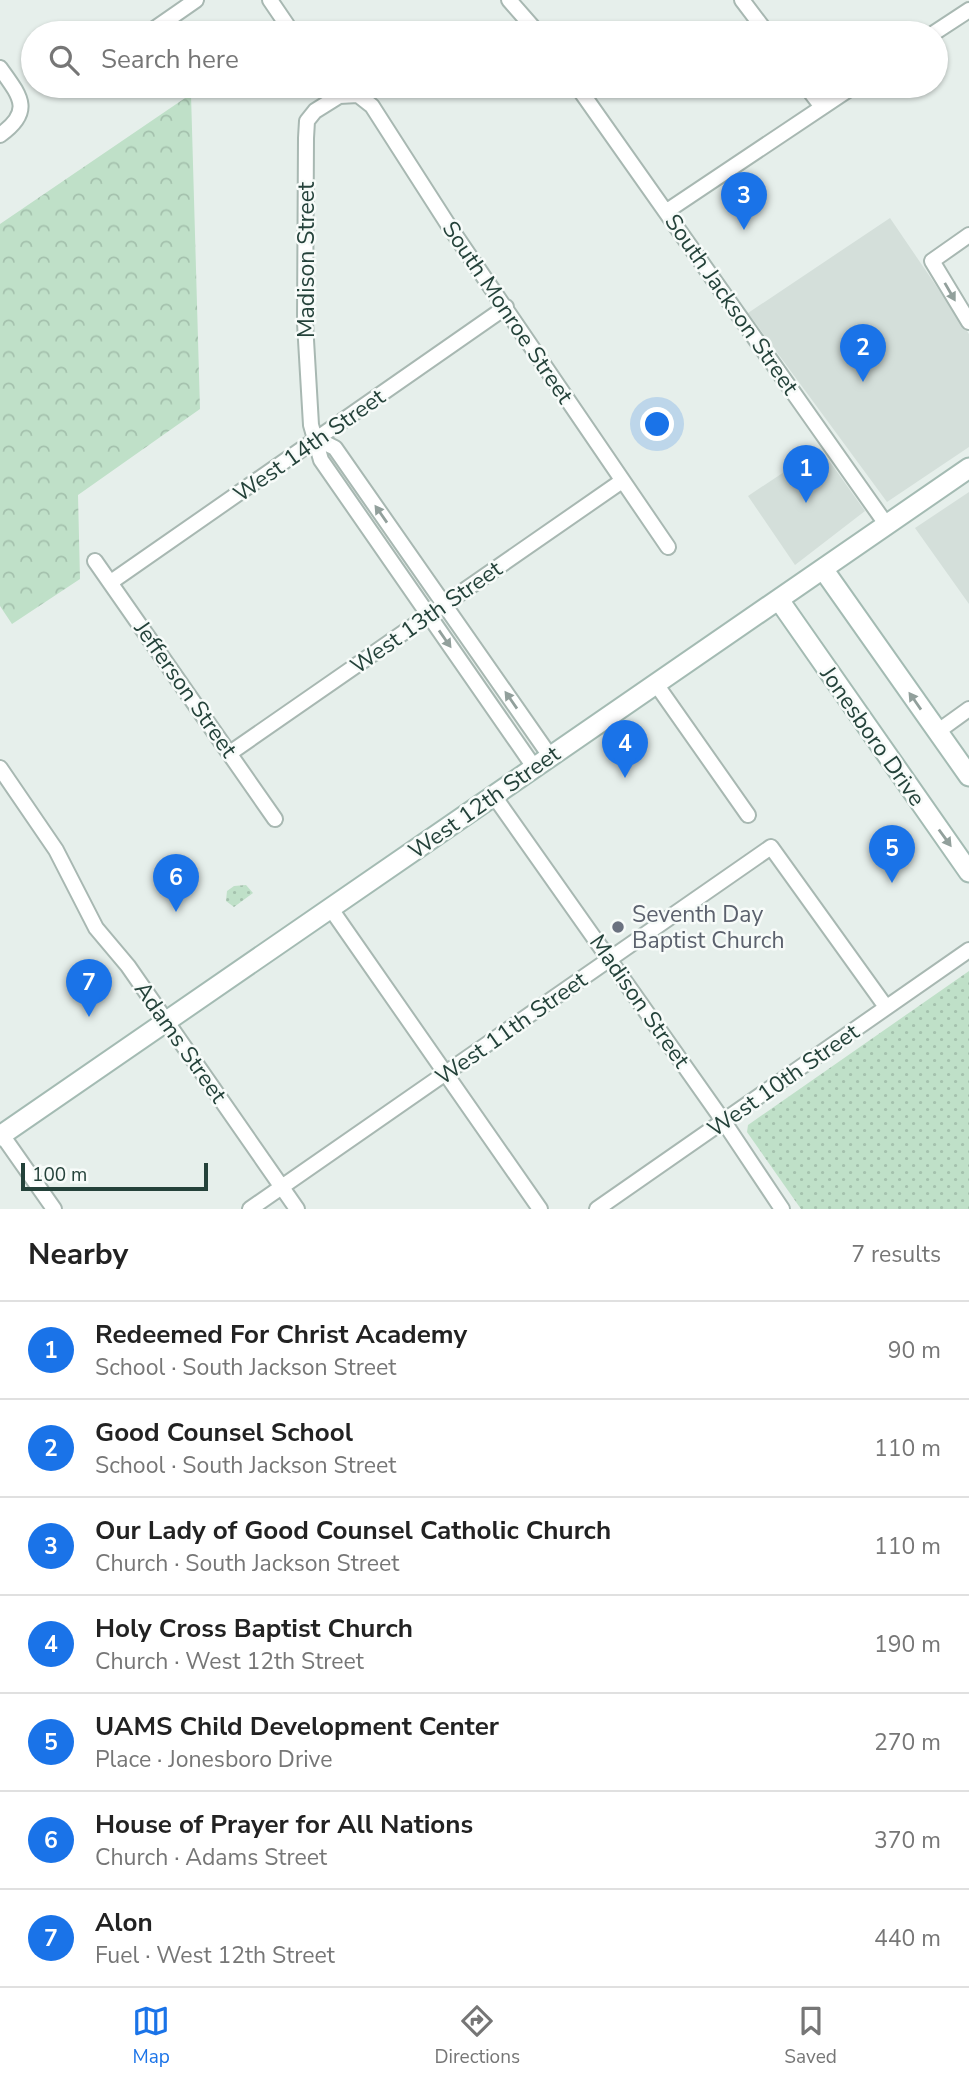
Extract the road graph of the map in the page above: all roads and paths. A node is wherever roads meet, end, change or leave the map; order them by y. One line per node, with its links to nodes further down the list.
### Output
1 (196, 0): 6 (street)
2 (270, 0): 7 (street)
3 (509, 0): 8 (street)
4 (742, 0): 9 (street)
5 (969, 10): 10 (street)
6 (166, 21)
7 (285, 21)
8 (527, 21)
9 (757, 21)
10 (948, 23)
11 (0, 68): 18 (street)
12 (336, 98): 23 (street, Madison Street)
13 (362, 98): 21 (street, South Monroe Street)
14 (586, 98): 19 (street, South Jackson Street)
15 (815, 98): 17 (street)
16 (836, 98): 17 (street)
17 (822, 107): 19 (street)
18 (0, 135)
19 (667, 211): 26 (street, South Jackson Street)
20 (969, 235): 22 (street, one-way to 22)
21 (506, 307): 23 (street, West 14th Street); 25 (street, South Monroe Street)
22 (969, 322)
23 (317, 439): 30 (street, West 14th Street); 32 (street, one-way to 23); 33 (street, Madison Street)
24 (969, 468): 26 (main road, West 12th Street)
25 (622, 481): 27 (street, South Monroe Street); 32 (street, West 13th Street)
26 (886, 524): 29 (main road, West 12th Street)
27 (668, 547)
28 (95, 561): 30 (street, Jefferson Street)
29 (823, 569): 31 (main road, West 12th Street); 36 (main road, one-way to 29)
30 (111, 582): 37 (street, Jefferson Street)
31 (779, 600): 34 (main road, West 12th Street); 44 (main road, Jonesboro Drive, one-way to 44)
32 (444, 605): 33 (street, West 13th Street); 38 (street, one-way to 32)
33 (428, 616): 37 (street, West 13th Street); 38 (street, Madison Street, one-way to 38)
34 (656, 684): 38 (main road, West 12th Street); 42 (street)
35 (969, 709): 36 (street)
36 (937, 732): 40 (main road)
37 (230, 753): 43 (street, Jefferson Street)
38 (542, 761): 41 (main road, West 12th Street)
39 (0, 768): 49 (street, Adams Street)
40 (969, 776)
41 (494, 796): 45 (main road, West 12th Street); 47 (street, Madison Street)
42 (748, 815)
43 (275, 819)
44 (969, 872)
45 (331, 909): 49 (main road, West 12th Street); 50 (street)
46 (969, 950): 48 (street, West 10th Street)
47 (610, 958): 48 (street, West 11th Street); 50 (street, West 11th Street); 51 (street, Madison Street)
48 (886, 1007): 51 (street, West 10th Street)
49 (167, 1022): 52 (main road, West 12th Street); 53 (street, Adams Street)
50 (448, 1073): 53 (street, West 11th Street); 57 (street)
51 (724, 1122): 58 (street, West 10th Street); 59 (street, Madison Street)
52 (1, 1134): 54 (street)
53 (282, 1187): 55 (street, West 11th Street); 56 (street, Adams Street)
54 (54, 1209)
55 (250, 1209)
56 (297, 1209)
57 (540, 1209)
58 (597, 1209)
59 (782, 1209)

